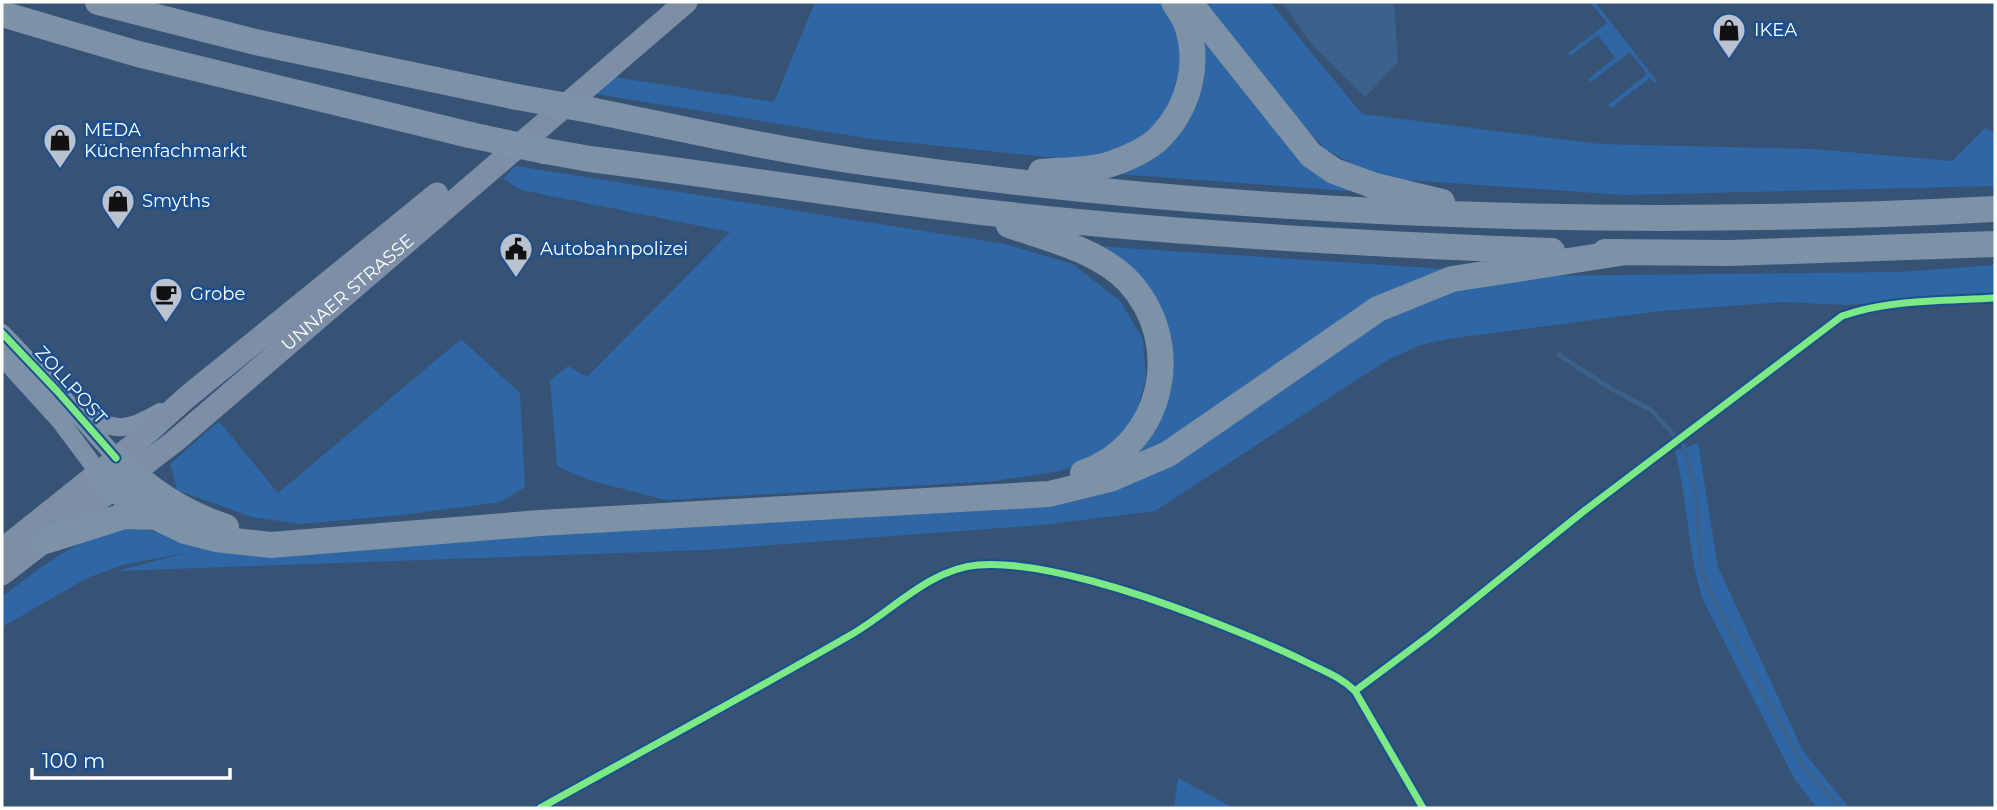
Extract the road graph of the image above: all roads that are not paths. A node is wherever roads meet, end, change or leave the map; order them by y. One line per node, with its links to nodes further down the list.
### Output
1 (98, 2): 7 (highway, bridge)
2 (663, 2): 15 (main road, UNNAER STRASSE)
3 (686, 2): 17 (main road, UNNAER STRASSE)
4 (1174, 2): 7 (highway)
5 (1189, 2): 10 (highway)
6 (2, 14): 9 (highway, bridge)
7 (977, 177): 10 (highway)
8 (1995, 209): 10 (highway)
9 (971, 211): 12 (highway); 17 (highway)
10 (1505, 217)
11 (1995, 244): 12 (highway)
12 (1620, 253): 18 (highway)
13 (2, 333): 16 (street, ZOLLPOST)
14 (2, 357): 17 (street, ZOLLPOST)
15 (187, 397): 16 (street, ZOLLPOST); 17 (main road, UNNAER STRASSE)
16 (70, 405): 17 (street, ZOLLPOST)
17 (116, 473): 18 (highway); 19 (main road, UNNAER STRASSE); 20 (main road, UNNAER STRASSE)
18 (156, 517): 19 (highway)
19 (45, 541): 21 (main road, UNNAER STRASSE)
20 (2, 550)
21 (2, 574)

